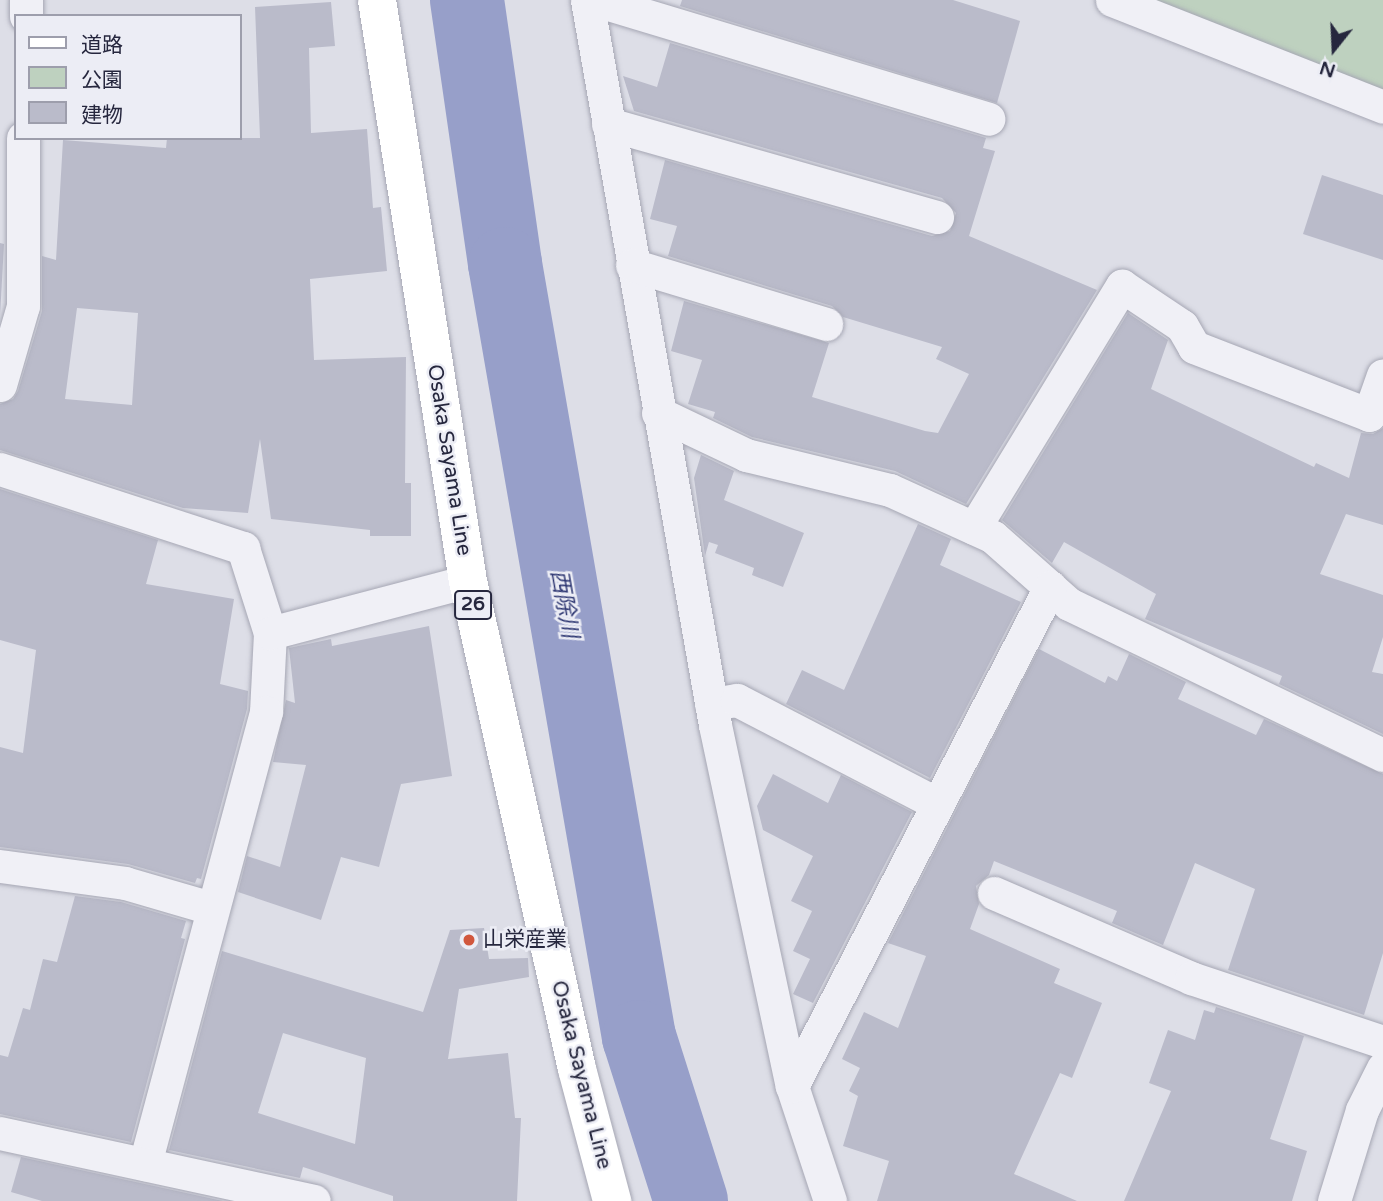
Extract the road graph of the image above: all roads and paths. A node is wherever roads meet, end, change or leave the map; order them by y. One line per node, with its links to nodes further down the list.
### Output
1 (377, 0): 17 (main road, Osaka Sayama Line / 26)
2 (587, 0): 7 (street)
3 (595, 0): 6 (street)
4 (1112, 0): 5 (street)
5 (1383, 107)
6 (989, 119)
7 (608, 124): 9 (street); 10 (street)
8 (23, 140): 13 (street)
9 (937, 217)
10 (632, 265): 11 (street); 14 (street)
11 (826, 324)
12 (1383, 375): 16 (street)
13 (0, 385)
14 (657, 413): 16 (street); 20 (street)
15 (0, 469): 19 (street)
16 (975, 528): 18 (street)
17 (468, 581): 19 (street); 33 (main road, Osaka Sayama Line / 26)
18 (1050, 587): 21 (street); 22 (street)
19 (270, 633): 25 (street)
20 (711, 704): 22 (street); 28 (street)
21 (1383, 755)
22 (937, 804): 28 (street)
23 (0, 866): 25 (street)
24 (994, 893): 26 (street)
25 (211, 908): 31 (street)
26 (1383, 1042)
27 (1383, 1068): 29 (street)
28 (792, 1086): 34 (street)
29 (1373, 1113): 35 (street)
30 (0, 1133): 31 (street)
31 (145, 1164): 32 (street)
32 (314, 1201)
33 (612, 1201)
34 (830, 1201)
35 (1334, 1201)

